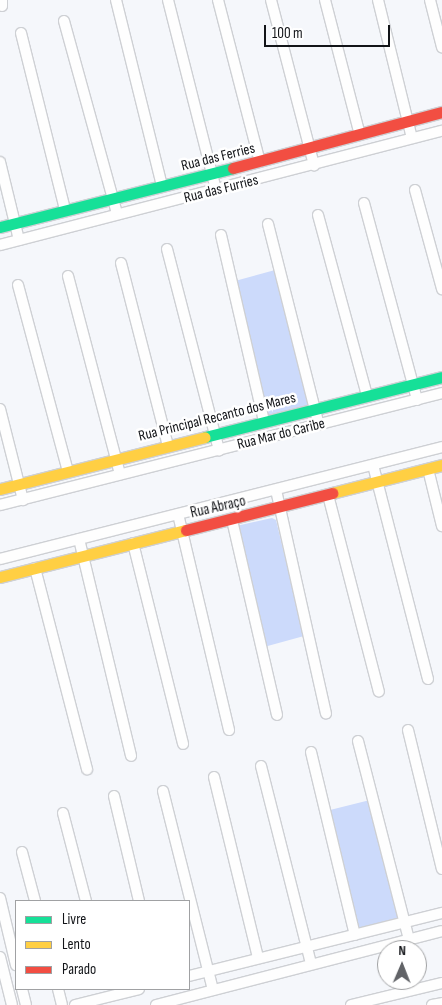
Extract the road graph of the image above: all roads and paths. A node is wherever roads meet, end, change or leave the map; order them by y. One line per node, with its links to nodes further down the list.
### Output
1 (116, 0): 21 (street)
2 (168, 0): 20 (street)
3 (218, 0): 18 (street)
4 (271, 0): 16 (street)
5 (325, 0): 14 (street)
6 (378, 0): 12 (street)
7 (430, 0): 10 (street)
8 (64, 21): 24 (street)
9 (21, 33): 26 (street)
10 (442, 47)
11 (442, 112): 12 (street, Rua das Ferries)
12 (408, 122): 14 (street, Rua das Ferries); 15 (street)
13 (442, 131): 15 (street, Rua das Furries)
14 (360, 135): 16 (street, Rua das Ferries)
15 (412, 138): 19 (street, Rua das Furries)
16 (309, 149): 18 (street, Rua das Ferries); 19 (street)
17 (0, 162): 29 (street)
18 (260, 162): 20 (street, Rua das Ferries)
19 (314, 165): 22 (street, Rua das Furries)
20 (212, 174): 21 (street, Rua das Ferries); 22 (street)
21 (162, 186): 24 (street, Rua das Ferries)
22 (216, 190): 27 (street, Rua das Furries)
23 (415, 190): 39 (street)
24 (114, 199): 26 (street, Rua das Ferries); 27 (street)
25 (364, 203): 41 (street)
26 (65, 210): 29 (street, Rua das Ferries)
27 (117, 214): 33 (street, Rua das Furries)
28 (318, 215): 43 (street)
29 (16, 223): 31 (street, Rua das Ferries); 33 (street)
30 (268, 224): 45 (street)
31 (0, 227)
32 (221, 235): 47 (street)
33 (19, 240): 34 (street, Rua das Furries)
34 (0, 245)
35 (166, 248): 49 (street)
36 (121, 263): 50 (street)
37 (68, 276): 53 (street)
38 (18, 285): 57 (street)
39 (442, 289)
40 (442, 377): 41 (street, Rua Principal Recanto dos Mares)
41 (413, 384): 43 (street, Rua Principal Recanto dos Mares); 44 (street)
42 (442, 393): 44 (street, Rua Mar do Caribe)
43 (367, 395): 45 (street, Rua Principal Recanto dos Mares)
44 (417, 400): 48 (street, Rua Mar do Caribe)
45 (315, 408): 47 (street, Rua Principal Recanto dos Mares); 48 (street)
46 (0, 409): 60 (street)
47 (264, 421): 49 (street, Rua Principal Recanto dos Mares)
48 (319, 425): 52 (street, Rua Mar do Caribe)
49 (216, 434): 50 (street, Rua Principal Recanto dos Mares); 52 (street)
50 (168, 446): 53 (street, Rua Principal Recanto dos Mares)
51 (442, 448): 54 (street, Rua Abraço)
52 (219, 450): 58 (street, Rua Mar do Caribe)
53 (116, 458): 57 (street, Rua Principal Recanto dos Mares); 58 (street)
54 (373, 465): 59 (street); 62 (street, Rua Abraço)
55 (442, 465): 56 (street, Rua Abraço)
56 (428, 469): 59 (street, Rua Abraço); 69 (street)
57 (68, 471): 60 (street, Rua Principal Recanto dos Mares)
58 (120, 474): 64 (street, Rua Mar do Caribe)
59 (378, 482): 63 (street, Rua Abraço); 77 (street)
60 (19, 484): 61 (street, Rua Principal Recanto dos Mares); 64 (street)
61 (0, 489)
62 (276, 490): 66 (street); 67 (street, Rua Abraço)
63 (328, 495): 66 (street, Rua Abraço); 78 (street)
64 (23, 500): 65 (street, Rua Mar do Caribe)
65 (0, 505)
66 (280, 507): 68 (street, Rua Abraço); 79 (street)
67 (178, 514): 70 (street); 71 (street, Rua Abraço)
68 (232, 520): 70 (street, Rua Abraço); 80 (street)
69 (442, 526)
70 (181, 531): 72 (street, Rua Abraço); 81 (street)
71 (80, 539): 73 (street); 74 (street, Rua Abraço)
72 (133, 543): 73 (street, Rua Abraço); 84 (street)
73 (84, 556): 75 (street, Rua Abraço); 86 (street)
74 (0, 559)
75 (35, 568): 76 (street, Rua Abraço); 88 (street)
76 (0, 577)
77 (428, 679)
78 (379, 692)
79 (326, 713)
80 (277, 715)
81 (229, 730)
82 (408, 730): 94 (street)
83 (358, 741): 100 (street)
84 (182, 744)
85 (311, 752): 102 (street)
86 (131, 756)
87 (261, 766): 104 (street)
88 (87, 769)
89 (214, 777): 106 (street)
90 (163, 792): 109 (street)
91 (114, 796): 98 (street)
92 (63, 813): 97 (street)
93 (22, 852): 96 (street)
94 (442, 869)
95 (0, 898): 107 (street)
96 (35, 900)
97 (86, 900)
98 (139, 900)
99 (442, 913): 100 (street)
100 (404, 922): 102 (street); 103 (street)
101 (442, 931): 103 (street)
102 (355, 935): 104 (street)
103 (409, 939): 108 (street)
104 (306, 946): 106 (street); 108 (street)
105 (0, 957): 119 (street)
106 (258, 958): 109 (street)
107 (15, 961)
108 (311, 964): 115 (street)
109 (208, 971): 110 (street); 115 (street)
110 (190, 976)
111 (442, 983): 117 (street)
112 (22, 990): 120 (street)
113 (58, 990): 121 (street)
114 (135, 990): 116 (street)
115 (213, 990): 123 (street)
116 (110, 997): 122 (street)
117 (374, 1002): 124 (street)
118 (442, 1003): 125 (street)
119 (12, 1005)
120 (26, 1005)
121 (62, 1005)
122 (75, 1005)
123 (156, 1005)
124 (351, 1005)
125 (432, 1005)

